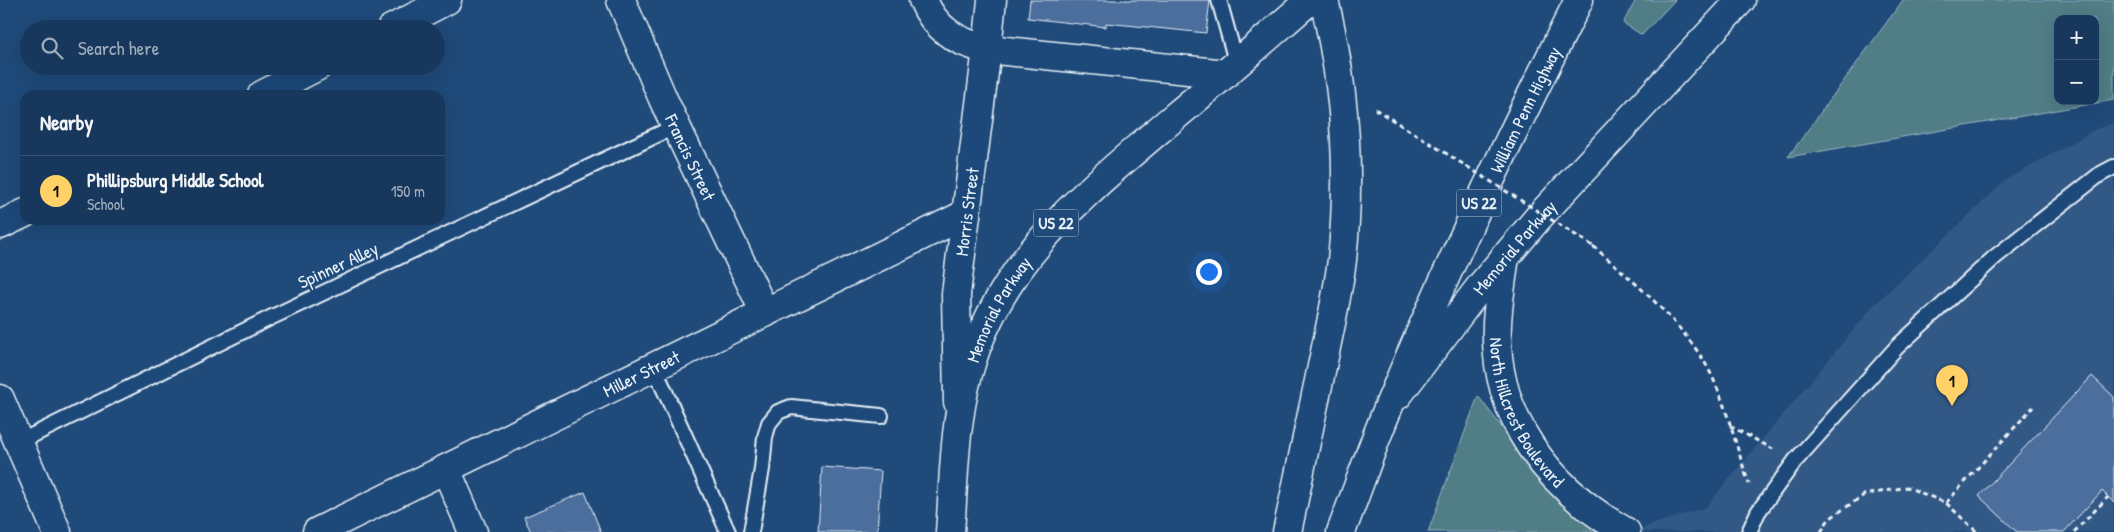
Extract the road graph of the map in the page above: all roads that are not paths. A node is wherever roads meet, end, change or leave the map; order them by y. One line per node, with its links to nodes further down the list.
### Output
1 (447, 0): 10 (main road)
2 (621, 0): 15 (main road, Francis Street)
3 (923, 0): 11 (main road)
4 (992, 0): 11 (main road, Morris Street)
5 (1220, 0): 12 (lane)
6 (1310, 0): 12 (main road, Memorial Parkway / US 22)
7 (1324, 0): 35 (main road)
8 (1579, 0): 24 (main road, William Penn Highway / US 22)
9 (1741, 0): 20 (main road, Memorial Parkway)
10 (408, 20)
11 (987, 49): 12 (main road); 17 (main road, Morris Street)
12 (1231, 70): 26 (main road, Memorial Parkway / US 22)
13 (301, 75): 14 (main road)
14 (272, 90)
15 (676, 126): 21 (main road, Francis Street); 27 (lane, Spinner Alley)
16 (2114, 166): 38 (lane)
17 (966, 214): 21 (main road, Miller Street); 26 (main road, Morris Street)
18 (20, 215): 19 (main road)
19 (0, 225)
20 (1505, 256): 24 (main road, Memorial Parkway); 37 (main road, North Hillcrest Boulevard)
21 (765, 313): 22 (main road, Miller Street)
22 (654, 367): 28 (main road, Miller Street); 32 (lane)
23 (0, 399): 27 (main road)
24 (1387, 410): 36 (main road, Memorial Parkway / US 22)
25 (881, 416): 33 (lane)
26 (958, 423): 34 (main road, Memorial Parkway / US 22)
27 (19, 442): 29 (main road)
28 (446, 469): 30 (main road, Miller Street); 31 (main road)
29 (57, 532)
30 (317, 532)
31 (473, 532)
32 (728, 532)
33 (752, 532)
34 (950, 532)
35 (1287, 532)
36 (1341, 532)
37 (1626, 532)
38 (1749, 532)

